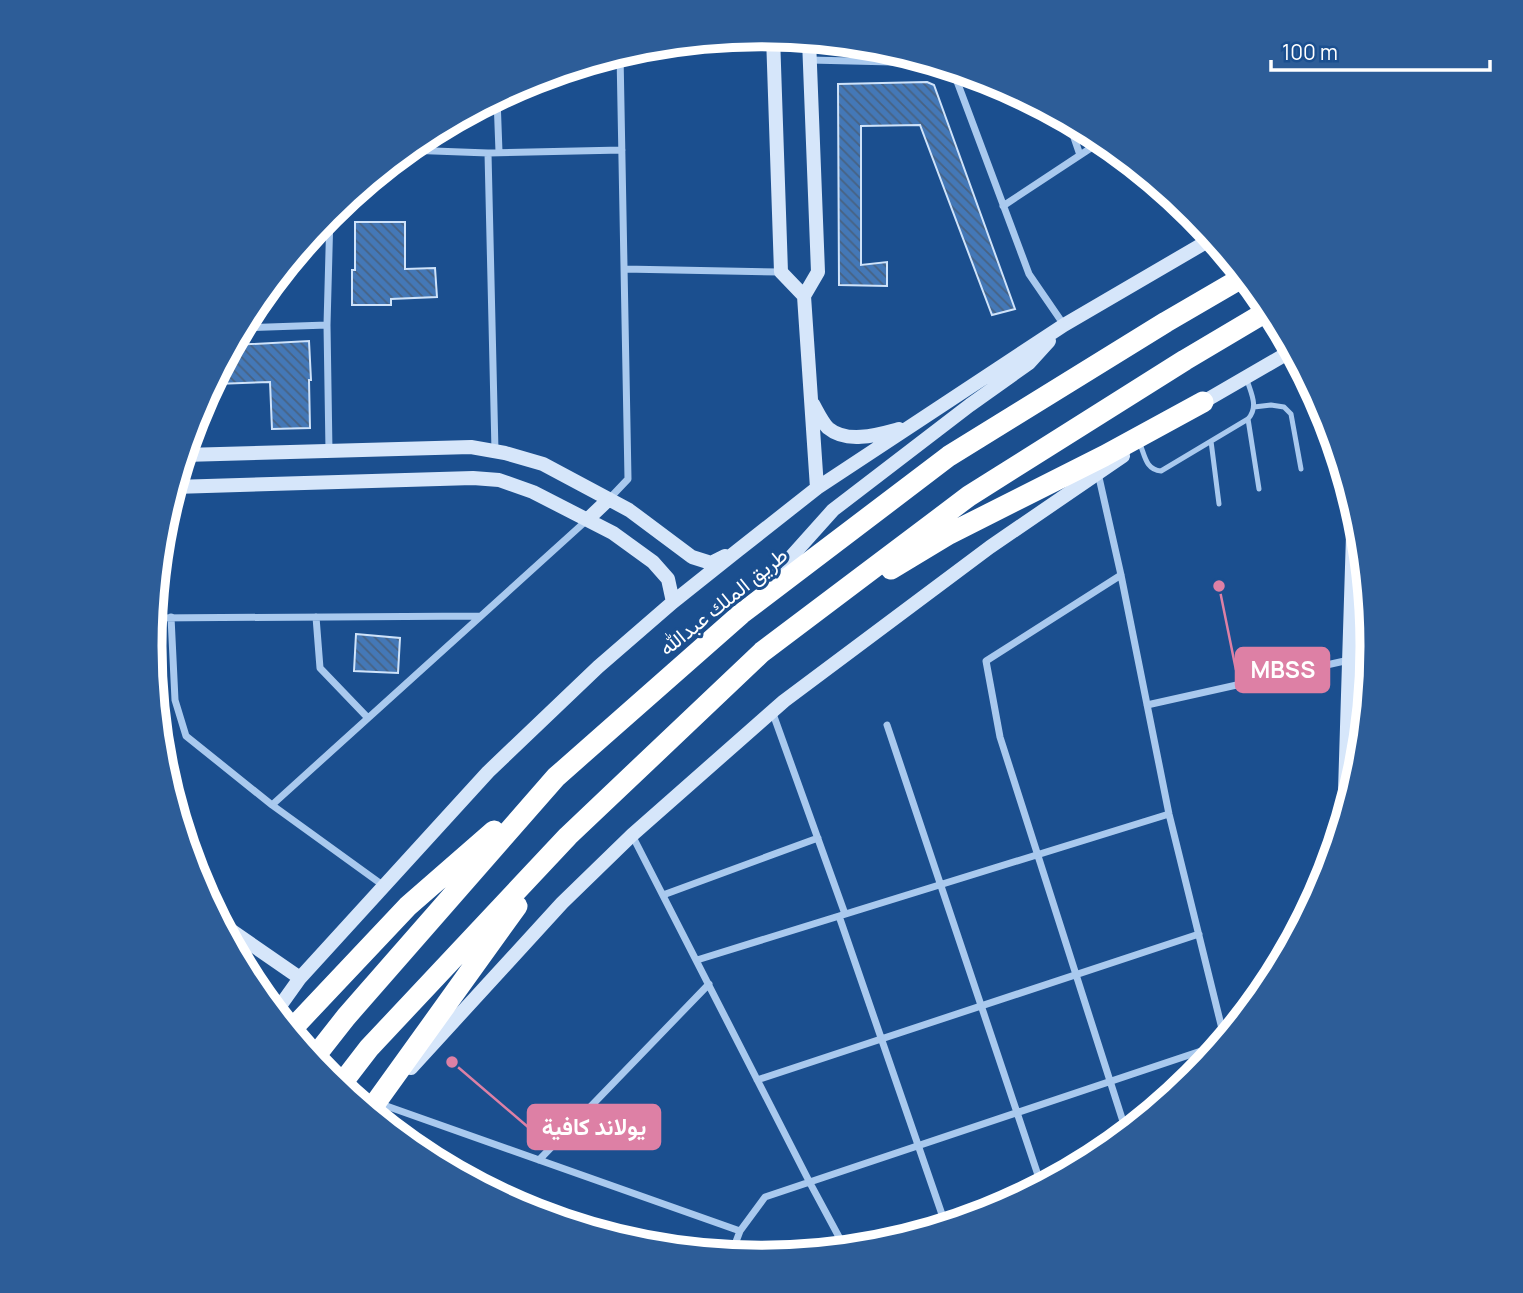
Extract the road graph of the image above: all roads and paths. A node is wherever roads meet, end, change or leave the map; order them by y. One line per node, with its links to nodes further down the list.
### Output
1 (773, 48): 19 (main road)
2 (809, 50): 3 (main road)
3 (810, 60): 4 (street); 21 (main road)
4 (891, 62)
5 (620, 65): 10 (street)
6 (956, 80): 15 (street)
7 (497, 108): 12 (street)
8 (1073, 135): 14 (street)
9 (1093, 147): 14 (street)
10 (622, 150): 12 (street); 18 (street)
11 (425, 151): 13 (street)
12 (499, 152): 13 (street)
13 (488, 153): 36 (street)
14 (1080, 155): 15 (street)
15 (1003, 205): 23 (street)
16 (330, 232): 24 (street)
17 (1204, 243): 23 (main road)
18 (624, 269): 19 (street); 43 (street)
19 (781, 272): 21 (main road)
20 (1236, 281): 50 (highway, طريق الملك عبدالله)
21 (804, 296): 28 (main road)
22 (1261, 315): 55 (highway)
23 (1064, 325): 32 (main road); 50 (main road)
24 (327, 326): 25 (street); 35 (street)
25 (255, 328)
26 (1284, 354): 27 (main road)
27 (1246, 376): 29 (main road); 30 (lane)
28 (811, 402): 32 (main road); 41 (main road)
29 (1203, 402): 34 (main road); 55 (highway)
30 (1254, 407): 31 (lane); 38 (lane)
31 (1248, 419): 33 (lane); 42 (lane)
32 (911, 426): 41 (main road)
33 (1211, 441): 34 (lane); 44 (lane)
34 (1140, 444): 39 (main road)
35 (329, 451): 36 (main road); 37 (main road)
36 (495, 451): 43 (main road)
37 (194, 455)
38 (1301, 469)
39 (1098, 473): 48 (street); 58 (main road)
40 (184, 487): 45 (main road)
41 (817, 488): 47 (main road)
42 (1259, 489)
43 (609, 499): 45 (main road); 47 (main road)
44 (1219, 504)
45 (587, 520): 49 (main road); 51 (street)
46 (1353, 549): 56 (main road)
47 (737, 551): 49 (main road)
48 (1121, 575): 57 (street); 68 (street)
49 (673, 603): 70 (main road)
50 (741, 614): 61 (highway, طريق الملك عبدالله)
51 (481, 616): 54 (street); 59 (street)
52 (163, 617): 53 (street)
53 (171, 617): 54 (street); 63 (street)
54 (316, 617): 59 (street)
55 (762, 652): 66 (highway)
56 (1349, 660): 57 (street); 62 (main road)
57 (1147, 705): 64 (street)
58 (772, 712): 65 (main road); 67 (street)
59 (368, 718): 63 (street)
60 (887, 725): 69 (street)
61 (556, 776): 81 (highway); 85 (highway, طريق الملك عبدالله)
62 (1345, 779)
63 (272, 805): 70 (street)
64 (1169, 814): 68 (street); 74 (street)
65 (632, 835): 71 (street); 90 (main road)
66 (568, 836): 86 (highway); 89 (highway)
67 (818, 838): 71 (street); 72 (street)
68 (1037, 855): 69 (street); 76 (street)
69 (941, 885): 72 (street); 80 (street)
70 (384, 886): 77 (main road)
71 (663, 895): 75 (street)
72 (842, 915): 75 (street); 83 (street)
73 (236, 934): 77 (main road)
74 (1199, 934): 76 (street); 82 (street)
75 (696, 960): 78 (street)
76 (1076, 975): 80 (street); 88 (street)
77 (300, 978): 79 (main road)
78 (709, 984): 87 (street); 95 (street)
79 (281, 1004)
80 (981, 1006): 83 (street); 92 (street)
81 (297, 1024)
82 (1221, 1031)
83 (882, 1039): 87 (street); 94 (street)
84 (1205, 1050): 88 (street)
85 (319, 1051)
86 (347, 1078)
87 (757, 1080): 97 (street)
88 (1110, 1082): 92 (street); 93 (street)
89 (376, 1105)
90 (376, 1105)
91 (386, 1113): 95 (street)
92 (1017, 1113): 94 (street); 96 (street)
93 (1124, 1124)
94 (919, 1146): 97 (street); 98 (street)
95 (539, 1160): 99 (street)
96 (1039, 1177)
97 (810, 1183): 99 (street); 100 (street)
98 (943, 1217)
99 (740, 1231): 101 (street)
100 (841, 1241)
101 (735, 1245)

